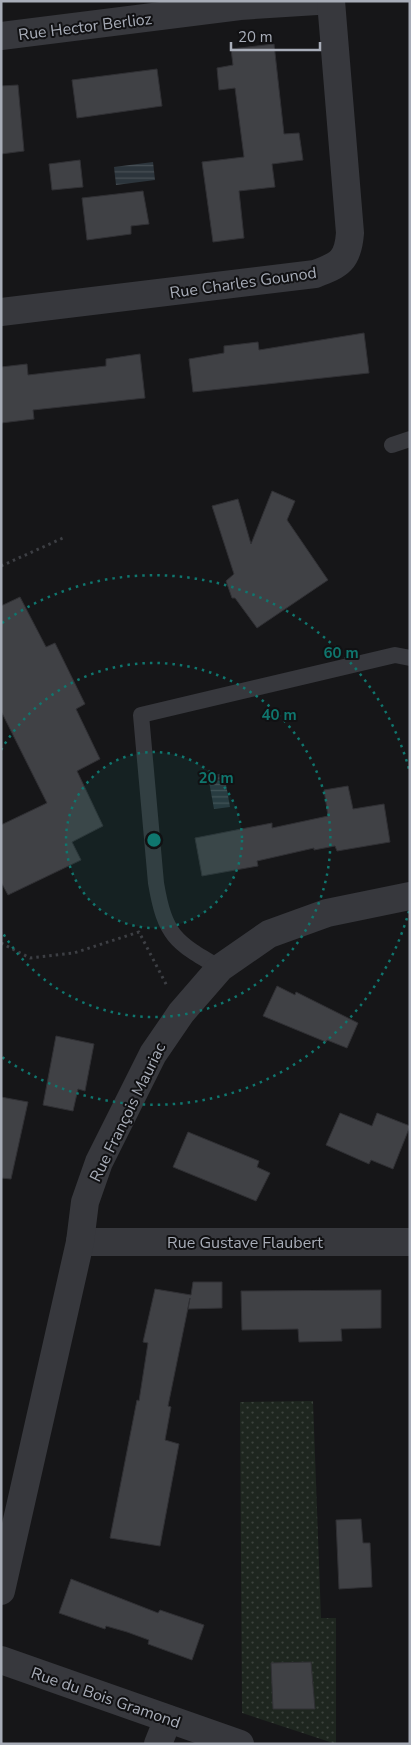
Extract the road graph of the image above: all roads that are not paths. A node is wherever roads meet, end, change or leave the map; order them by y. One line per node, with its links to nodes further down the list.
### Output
1 (317, 1): 3 (street, Rue Hector Berlioz)
2 (331, 1): 4 (street, Rue Charles Gounod)
3 (1, 36)
4 (1, 312)
5 (410, 438): 6 (lane)
6 (392, 444)
7 (410, 658): 9 (lane)
8 (410, 896): 9 (street, Rue François Mauriac)
9 (220, 968): 10 (street, Rue François Mauriac)
10 (80, 1242): 11 (street, Rue Gustave Flaubert); 12 (street, Rue François Mauriac)
11 (410, 1242)
12 (1, 1592)
13 (1, 1660): 14 (street, Rue du Bois Gramond)
14 (163, 1732): 15 (street, Rue du Bois Gramond)
15 (240, 1744)

